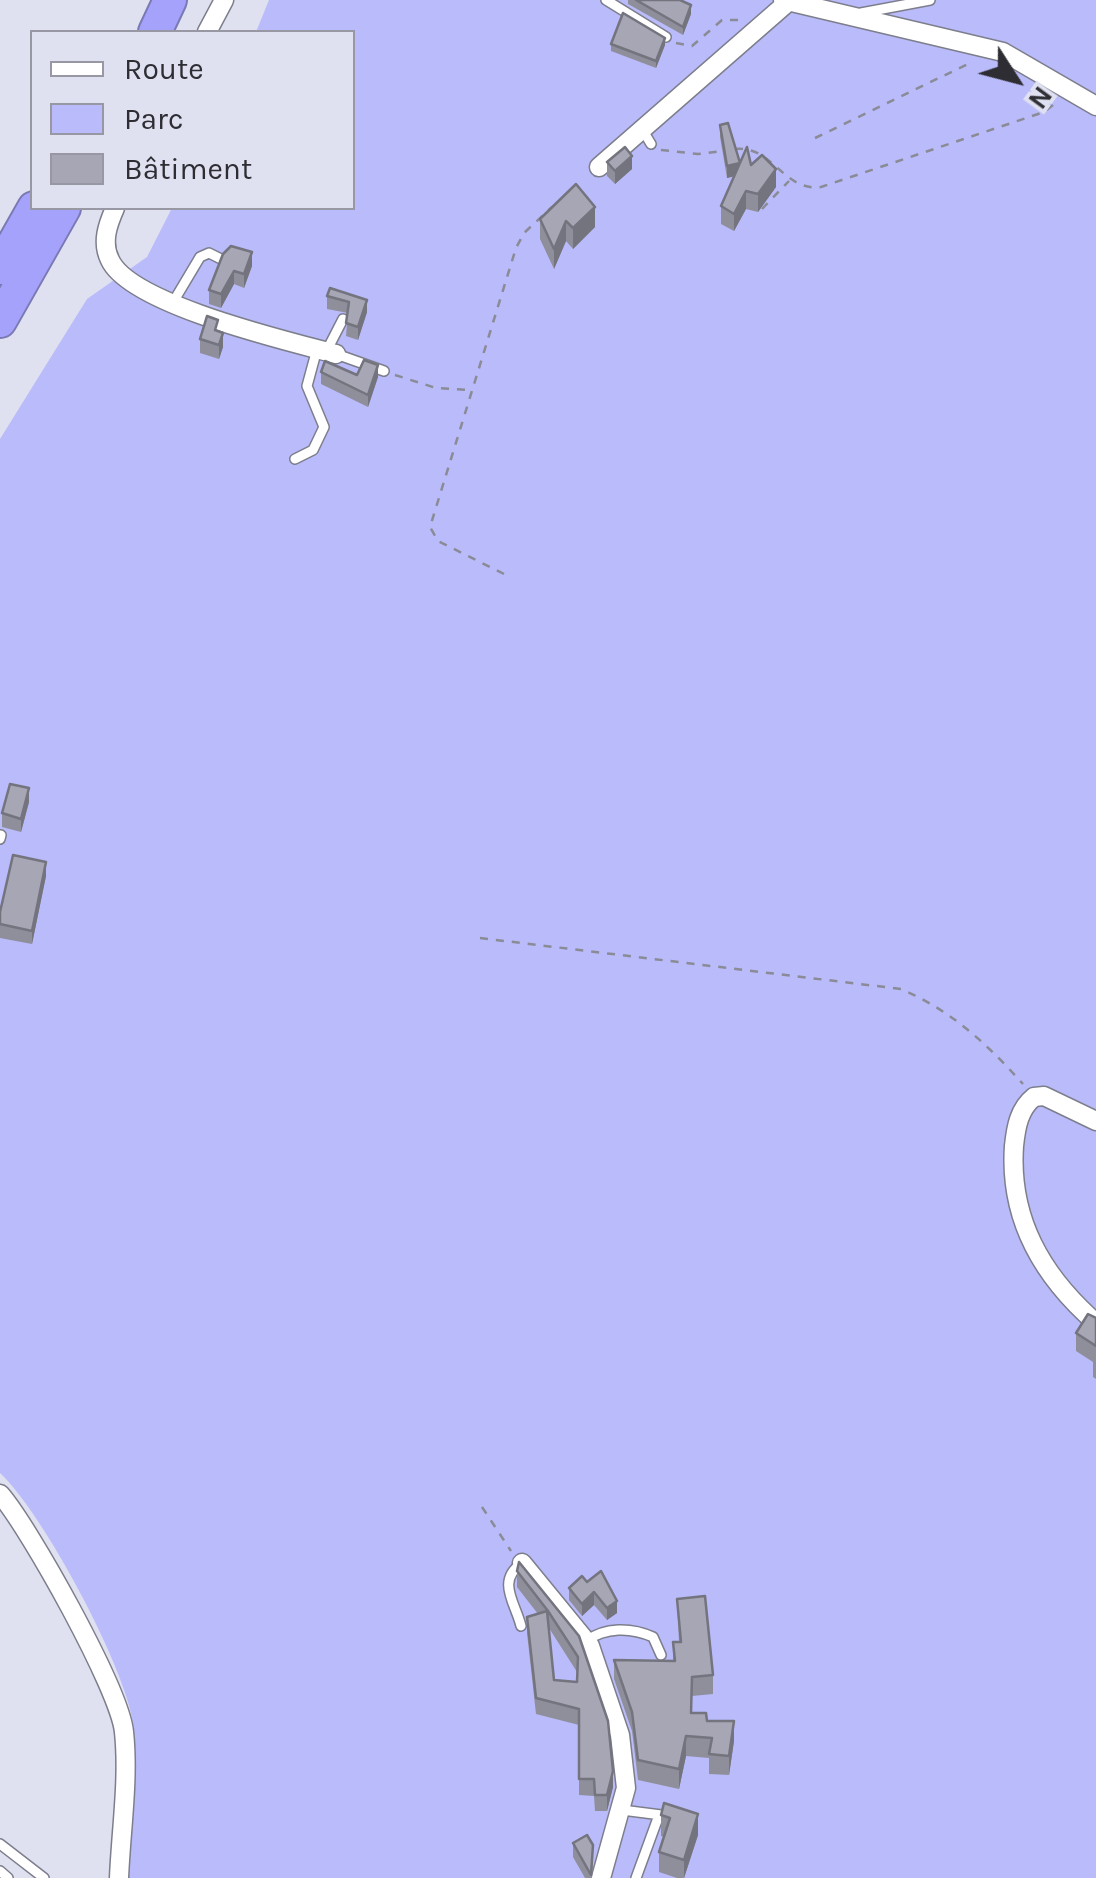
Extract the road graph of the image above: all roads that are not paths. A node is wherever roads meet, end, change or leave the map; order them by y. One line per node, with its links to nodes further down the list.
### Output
1 (146, 0): 8 (highway)
2 (170, 0): 9 (highway)
3 (224, 0): 10 (street)
4 (606, 0): 11 (lane)
5 (930, 0): 7 (lane)
6 (786, 1): 7 (street); 13 (street)
7 (843, 17): 12 (street)
8 (133, 30)
9 (156, 30)
10 (208, 30)
11 (666, 37)
12 (1096, 106)
13 (599, 167)
14 (33, 210): 18 (highway)
15 (63, 210): 21 (highway)
16 (114, 210): 19 (street)
17 (223, 260): 19 (lane)
18 (0, 268)
19 (172, 304): 22 (street)
20 (342, 319): 22 (lane)
21 (0, 320)
22 (326, 352): 23 (lane); 24 (lane)
23 (384, 371)
24 (294, 458)
25 (1096, 1121): 26 (street)
26 (1096, 1323)
27 (0, 1494): 39 (street)
28 (522, 1563): 29 (lane); 30 (street)
29 (521, 1626)
30 (586, 1641): 31 (lane); 32 (street)
31 (660, 1654)
32 (622, 1810): 34 (lane); 40 (street)
33 (677, 1814): 34 (lane)
34 (659, 1815): 41 (lane)
35 (0, 1844): 38 (lane)
36 (0, 1872): 37 (lane)
37 (8, 1878)
38 (44, 1878)
39 (119, 1878)
40 (601, 1878)
41 (636, 1878)

